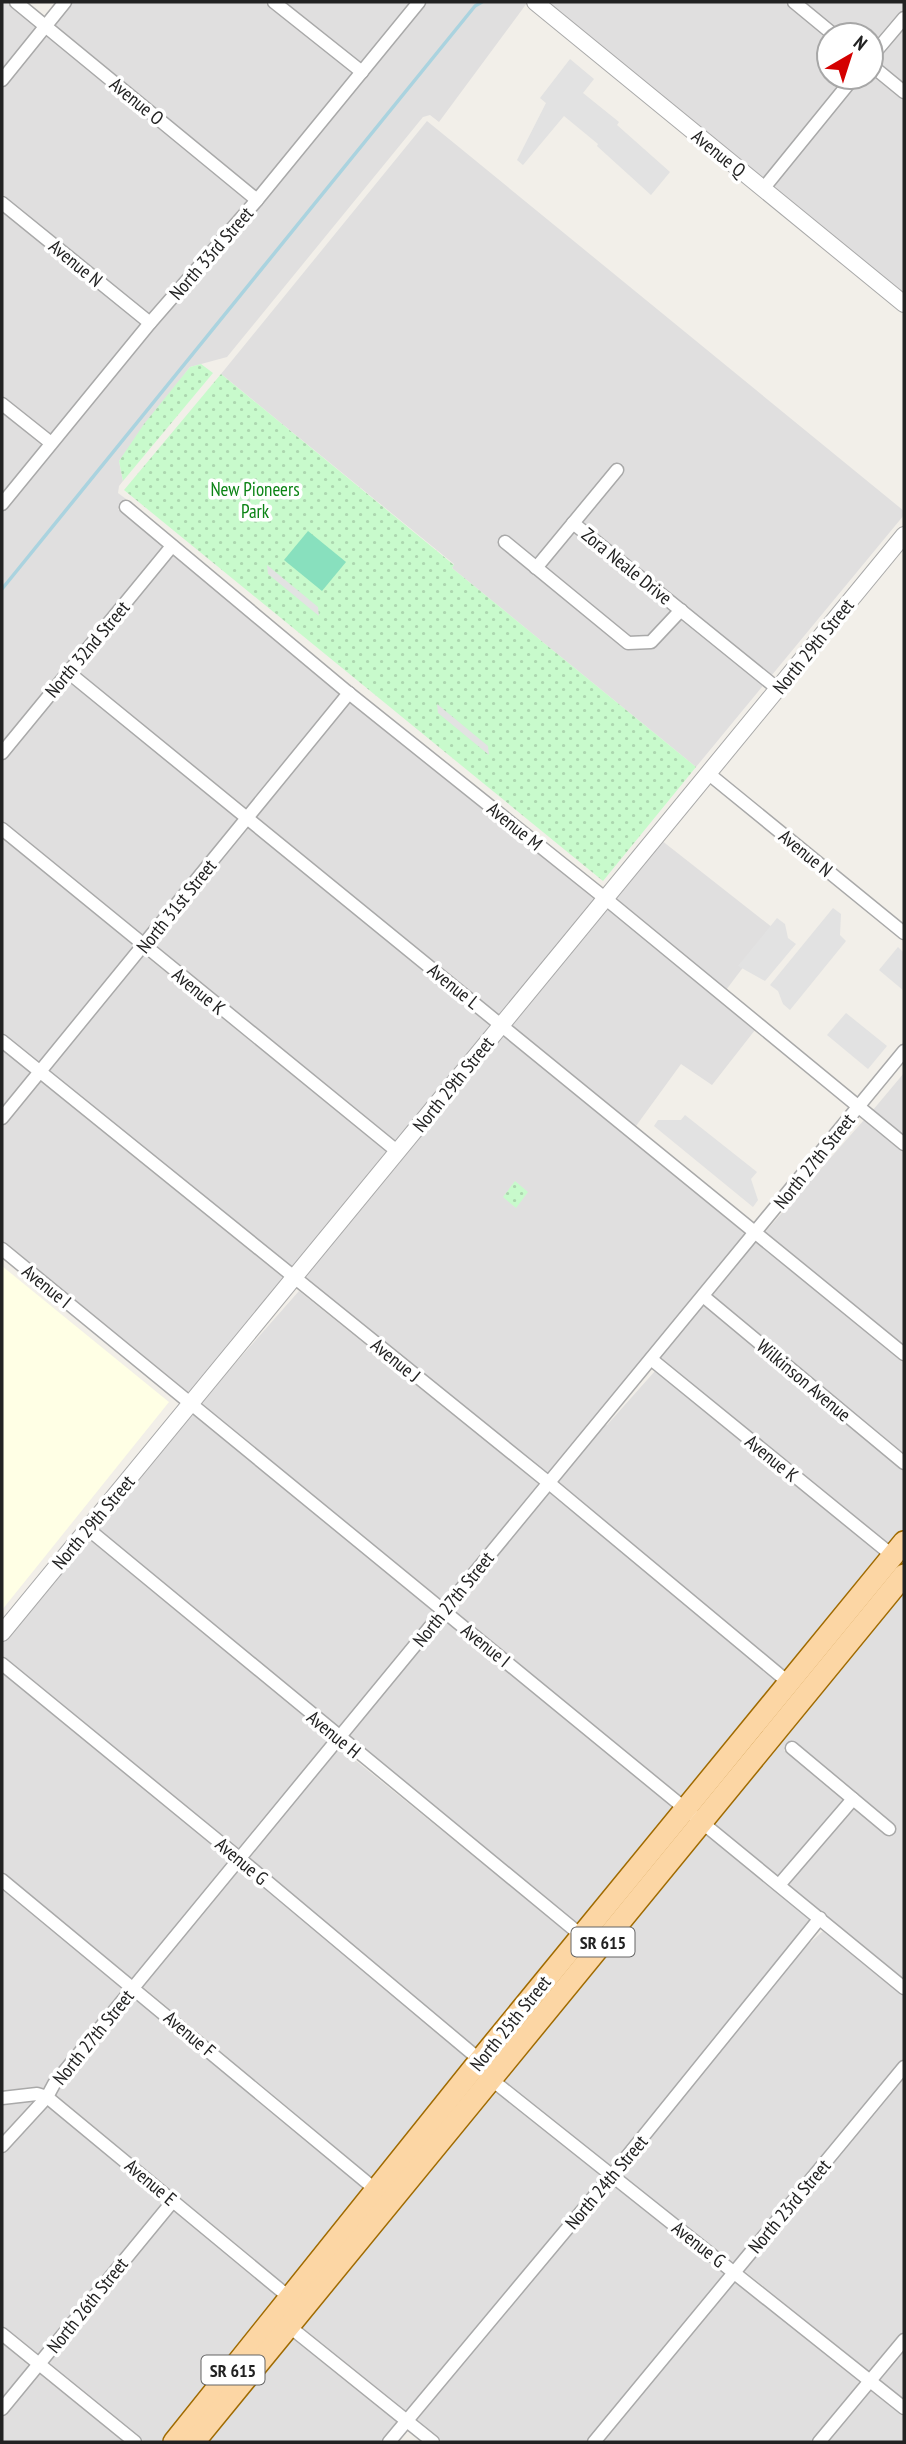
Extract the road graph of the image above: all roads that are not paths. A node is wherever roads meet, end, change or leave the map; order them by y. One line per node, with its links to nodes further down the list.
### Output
1 (16, 2): 9 (street, Avenue O)
2 (65, 2): 9 (street)
3 (274, 2): 11 (street)
4 (419, 2): 11 (street, North 33rd Street)
5 (537, 2): 16 (street, Avenue Q)
6 (794, 2): 8 (street)
7 (904, 18): 10 (street)
8 (817, 21)
9 (46, 26): 13 (street); 17 (street, Avenue O)
10 (885, 40)
11 (362, 72): 17 (street, North 33rd Street)
12 (885, 76): 15 (street)
13 (2, 80)
14 (843, 91): 16 (street)
15 (904, 92)
16 (763, 189): 19 (street, Avenue Q)
17 (257, 200): 20 (street, North 33rd Street)
18 (2, 202): 20 (street, Avenue N)
19 (904, 304)
20 (150, 323): 22 (street, North 33rd Street)
21 (2, 404): 22 (street)
22 (51, 443): 24 (street, North 33rd Street)
23 (617, 470): 26 (street, Zora Neale Drive)
24 (2, 505)
25 (126, 508): 29 (street, Avenue M)
26 (573, 523): 30 (street, Zora Neale Drive); 31 (street, Zora Neale Drive)
27 (904, 535): 33 (street, North 29th Street)
28 (505, 542): 30 (street, Zora Neale Drive)
29 (172, 546): 32 (street, North 32nd Street); 34 (street, Avenue M)
30 (536, 568): 31 (street, Zora Neale Drive)
31 (681, 610): 33 (street, Zora Neale Drive)
32 (68, 672): 35 (street, North 32nd Street); 37 (street, Avenue L)
33 (778, 689): 36 (street, North 29th Street)
34 (349, 693): 37 (street, North 31st Street); 39 (street, Avenue M)
35 (2, 753)
36 (709, 774): 39 (street, North 29th Street); 40 (street, Avenue N)
37 (248, 818): 41 (street, North 31st Street); 42 (street, Avenue L)
38 (2, 829): 41 (street, Avenue K)
39 (606, 899): 42 (street, North 29th Street); 46 (street, Avenue M)
40 (904, 933)
41 (143, 946): 45 (street, North 31st Street); 49 (street, Avenue K)
42 (502, 1025): 49 (street, North 29th Street); 50 (street, Avenue L)
43 (2, 1041): 45 (street, Avenue J)
44 (904, 1051): 46 (street, North 27th Street)
45 (39, 1072): 47 (street, North 31st Street); 52 (street, Avenue J)
46 (859, 1107): 48 (street, Avenue M); 50 (street, North 27th Street)
47 (2, 1118)
48 (904, 1144)
49 (398, 1152): 52 (street, North 29th Street)
50 (756, 1232): 53 (street, North 27th Street); 54 (street, Avenue L)
51 (2, 1249): 56 (street, Avenue I)
52 (294, 1279): 56 (street, North 29th Street); 58 (street, Avenue J)
53 (703, 1296): 55 (street, North 27th Street); 57 (street, Wilkinson Avenue)
54 (904, 1354)
55 (651, 1359): 58 (street, North 27th Street); 60 (street, Avenue K)
56 (191, 1404): 59 (street, North 29th Street); 62 (street, Avenue I)
57 (904, 1463)
58 (549, 1483): 62 (street, North 27th Street); 65 (street, Avenue J)
59 (88, 1529): 63 (street, North 29th Street); 66 (street, Avenue H)
60 (898, 1549): 65 (main road, North 25th Street / SR 615)
61 (904, 1575): 70 (main road, North 25th Street / SR 615)
62 (444, 1611): 66 (street, North 27th Street); 69 (street, Avenue I)
63 (2, 1633)
64 (2, 1664): 72 (street, Avenue G)
65 (788, 1682): 69 (main road, North 25th Street / SR 615)
66 (339, 1738): 72 (street, North 27th Street); 76 (street, Avenue H)
67 (792, 1748): 68 (street)
68 (853, 1799): 71 (street); 74 (street)
69 (685, 1808): 70 (street, Avenue I); 76 (main road, North 25th Street / SR 615)
70 (702, 1822): 74 (street, Avenue I); 82 (main road, North 25th Street / SR 615)
71 (889, 1829)
72 (239, 1858): 78 (street, North 27th Street); 80 (street, Avenue G)
73 (2, 1880): 78 (street, Avenue F)
74 (779, 1885): 75 (street, Avenue I)
75 (820, 1919): 79 (street, Avenue I); 86 (street, North 24th Street)
76 (582, 1936): 77 (main road, North 25th Street / SR 615)
77 (561, 1962): 80 (main road, North 25th Street / SR 615); 82 (main road)
78 (134, 1987): 83 (street, North 27th Street); 87 (street, Avenue F)
79 (904, 1988)
80 (480, 2060): 87 (main road, North 25th Street / SR 615)
81 (904, 2067): 89 (street, North 23rd Street)
82 (492, 2080): 86 (street, Avenue G); 90 (main road, North 25th Street / SR 615)
83 (47, 2096): 84 (street); 85 (street, North 27th Street); 88 (street, Avenue E)
84 (2, 2098)
85 (2, 2146)
86 (612, 2175): 89 (street, Avenue G); 98 (street, North 24th Street)
87 (376, 2190): 90 (main road, North 25th Street)
88 (173, 2200): 90 (street, Avenue E); 94 (street, North 26th Street)
89 (734, 2272): 95 (street, Avenue G); 104 (street, North 23rd Street)
90 (297, 2304): 91 (main road, North 25th Street / SR 615); 100 (main road, North 25th Street / SR 615)
91 (290, 2327): 98 (street); 101 (main road, North 25th Street / SR 615)
92 (2, 2334): 94 (street)
93 (904, 2340): 95 (street)
94 (38, 2365): 96 (street, North 26th Street); 99 (street)
95 (870, 2381): 97 (street, Avenue G); 105 (street)
96 (2, 2409)
97 (904, 2409)
98 (406, 2421): 102 (street, North 24th Street); 103 (street)
99 (135, 2442)
100 (174, 2442)
101 (194, 2442)
102 (389, 2442)
103 (433, 2442)
104 (593, 2442)
105 (819, 2442)

